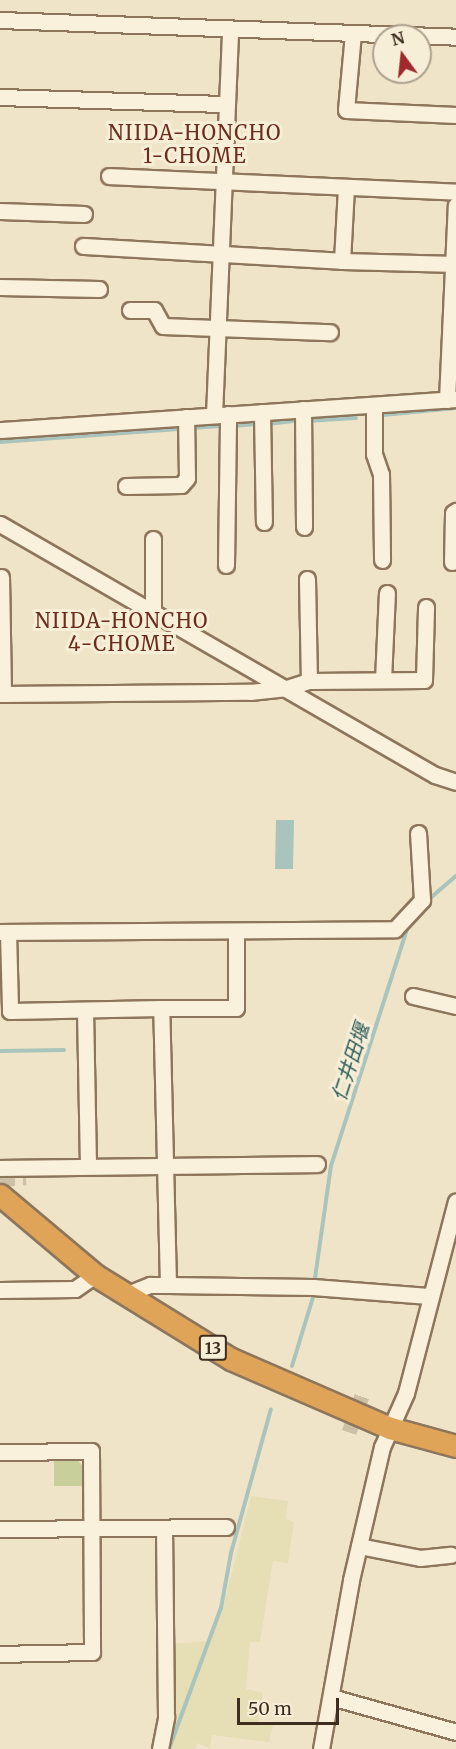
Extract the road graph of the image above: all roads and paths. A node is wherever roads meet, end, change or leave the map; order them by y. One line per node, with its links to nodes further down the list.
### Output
1 (0, 20): 2 (street)
2 (230, 30): 3 (street); 6 (street)
3 (353, 33): 4 (street); 7 (street)
4 (456, 37)
5 (0, 97): 6 (street)
6 (227, 104): 9 (street)
7 (456, 115)
8 (109, 176): 9 (street)
9 (224, 182): 10 (street); 16 (street)
10 (346, 188): 11 (street); 17 (street)
11 (456, 192)
12 (456, 205): 18 (street)
13 (0, 212): 14 (street)
14 (84, 214)
15 (83, 246): 16 (street)
16 (221, 256): 17 (street); 22 (street)
17 (342, 261): 18 (street)
18 (455, 264): 24 (street)
19 (0, 287): 20 (street)
20 (99, 289)
21 (130, 310): 22 (street)
22 (218, 328): 23 (street); 28 (street)
23 (330, 332)
24 (452, 400): 25 (street)
25 (374, 405): 26 (street); 37 (street)
26 (303, 409): 27 (street); 35 (street)
27 (262, 412): 28 (street); 33 (street)
28 (221, 415): 29 (street); 39 (street)
29 (186, 417): 30 (street); 31 (street)
30 (0, 430)
31 (126, 486)
32 (456, 511): 38 (street)
33 (264, 522)
34 (0, 524): 44 (street)
35 (304, 527)
36 (153, 539): 44 (street)
37 (382, 560)
38 (453, 562)
39 (226, 565)
40 (1, 577): 48 (street)
41 (307, 579): 46 (street)
42 (387, 593): 45 (street)
43 (426, 607): 45 (street)
44 (153, 612): 47 (street)
45 (383, 680): 46 (street)
46 (309, 681): 47 (street)
47 (287, 688): 48 (street); 49 (street)
48 (2, 694)
49 (456, 782)
50 (418, 833): 51 (street)
51 (236, 931): 52 (street); 55 (street)
52 (4, 932): 56 (street)
53 (413, 996): 54 (street)
54 (456, 1006)
55 (161, 1008): 56 (street); 58 (street)
56 (85, 1010): 59 (street)
57 (317, 1164): 58 (street)
58 (163, 1165): 59 (street); 64 (street)
59 (88, 1166): 60 (street)
60 (0, 1168)
61 (0, 1196): 63 (highway, 13)
62 (456, 1201): 67 (street)
63 (94, 1275): 65 (street); 66 (highway, 13)
64 (168, 1285): 66 (street); 67 (street)
65 (0, 1290)
66 (125, 1294): 68 (highway, 13)
67 (429, 1296): 68 (street)
68 (390, 1428): 69 (highway, 13); 75 (street)
69 (456, 1446)
70 (0, 1452): 74 (street)
71 (226, 1527): 72 (street)
72 (164, 1528): 74 (street); 80 (street)
73 (0, 1529): 74 (street)
74 (91, 1529): 77 (street)
75 (359, 1546): 76 (street); 78 (street)
76 (451, 1556)
77 (0, 1654)
78 (331, 1697): 79 (street); 81 (street)
79 (456, 1732)
80 (160, 1749)
81 (321, 1749)

